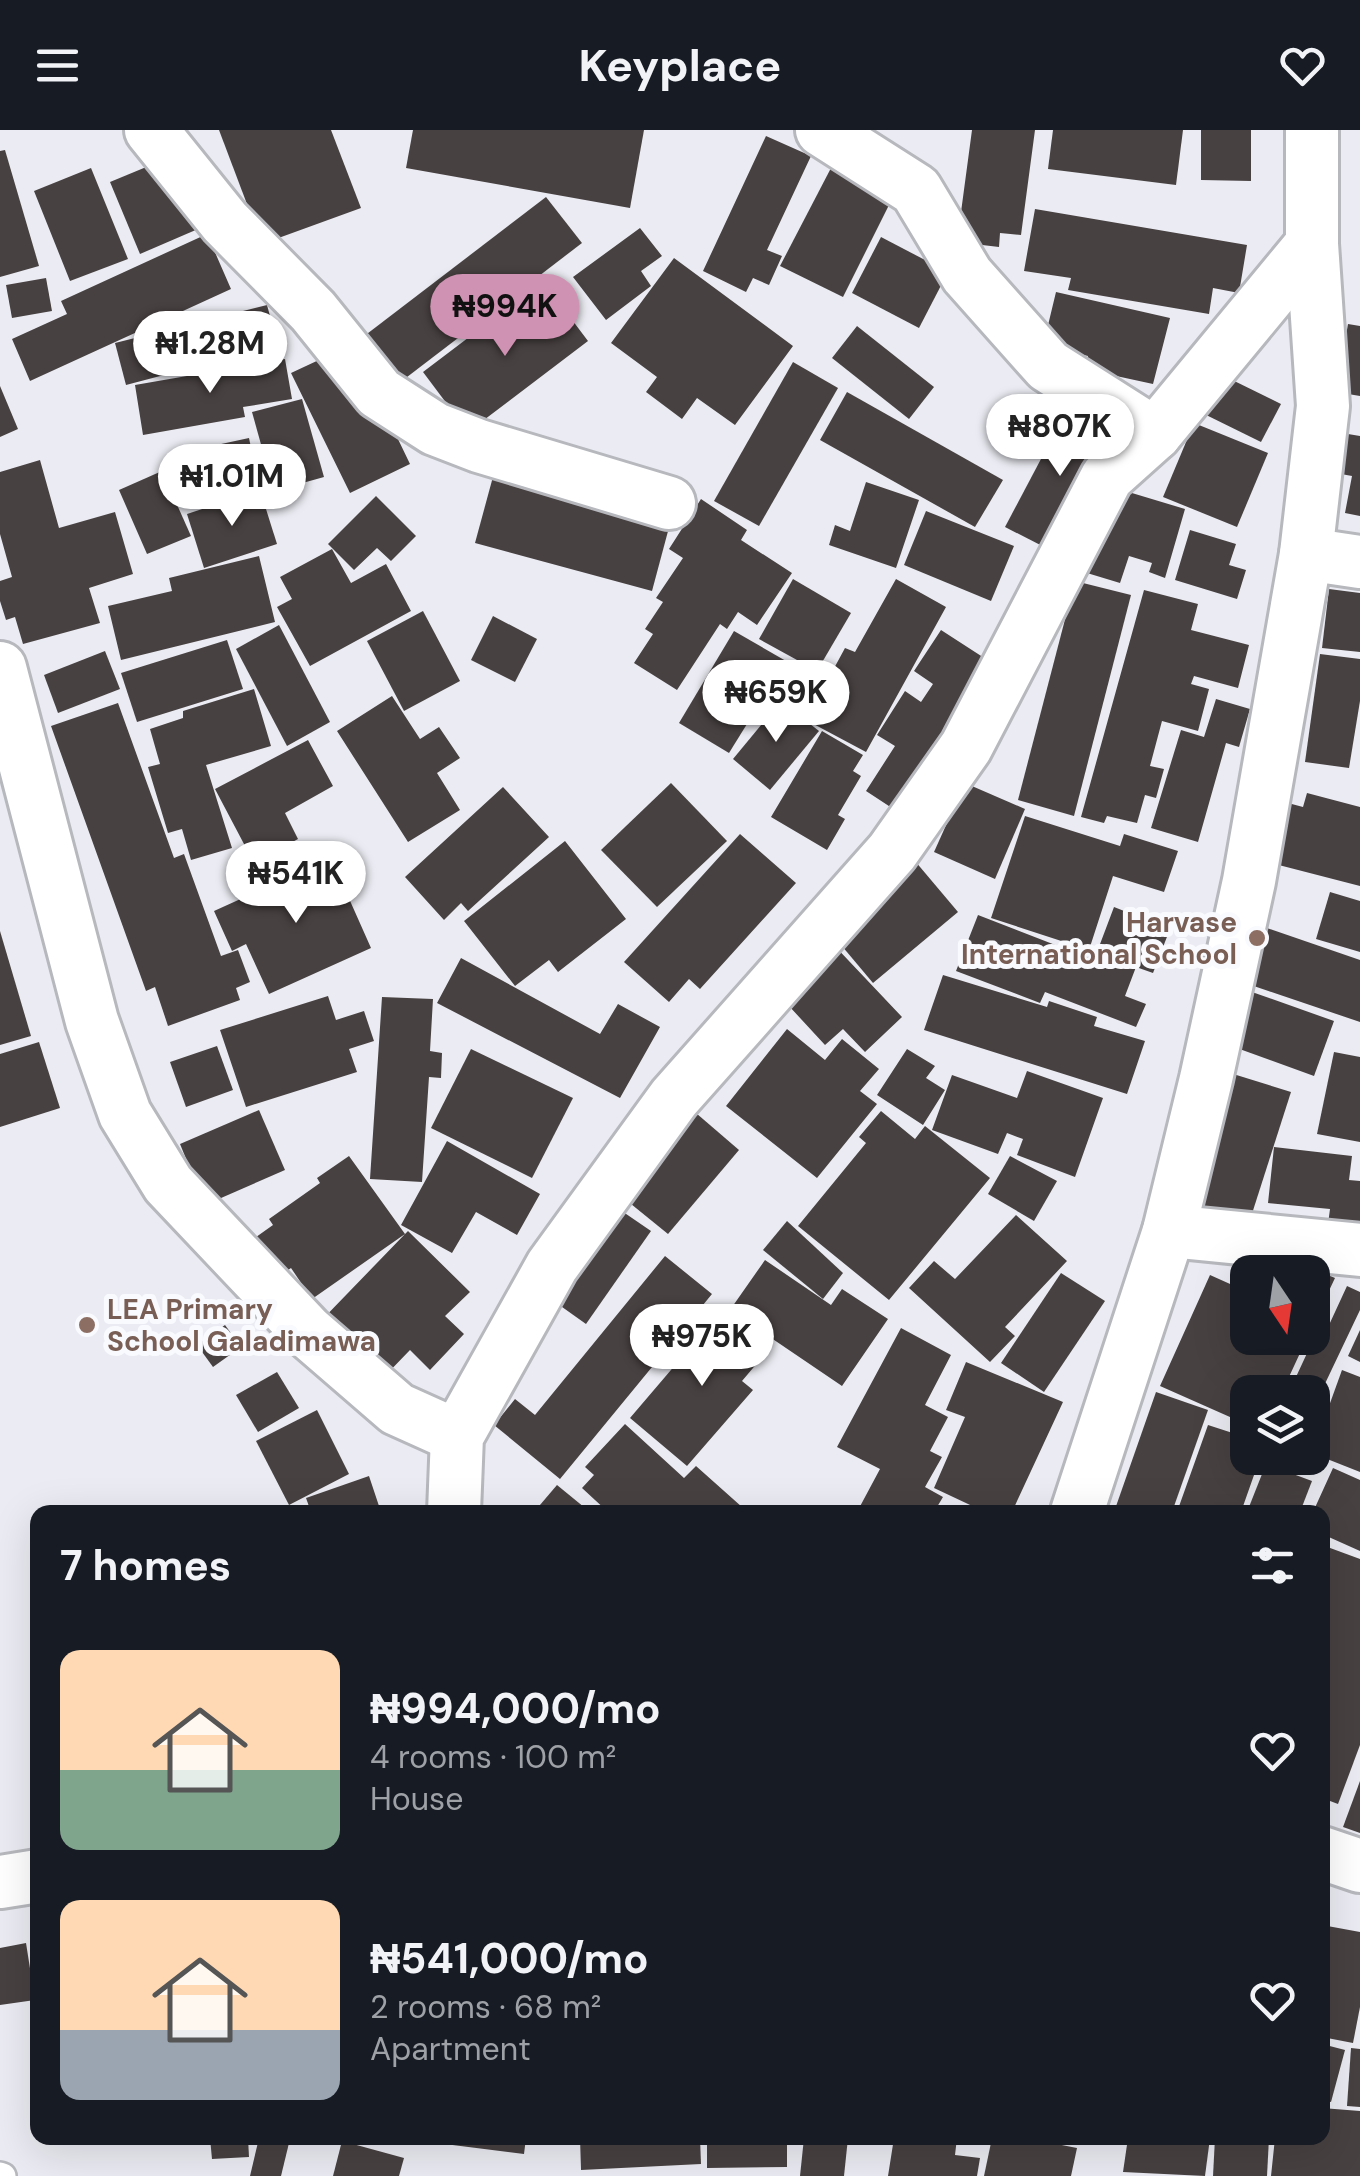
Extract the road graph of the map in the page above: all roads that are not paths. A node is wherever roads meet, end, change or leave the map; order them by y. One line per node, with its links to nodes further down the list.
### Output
1 (150, 130): 6 (street)
2 (822, 130): 5 (street)
3 (1312, 130): 4 (street)
4 (1312, 244): 5 (street); 7 (street)
5 (1155, 434): 12 (street)
6 (669, 503)
7 (1306, 554): 8 (street); 10 (street)
8 (1360, 562)
9 (0, 668): 12 (street)
10 (1168, 1231): 11 (street); 14 (street)
11 (1360, 1250)
12 (457, 1436): 13 (street)
13 (454, 1505)
14 (1078, 1505)
15 (1330, 1856): 16 (street)
16 (1360, 1866)
17 (30, 1877): 18 (street)
18 (0, 1882)

